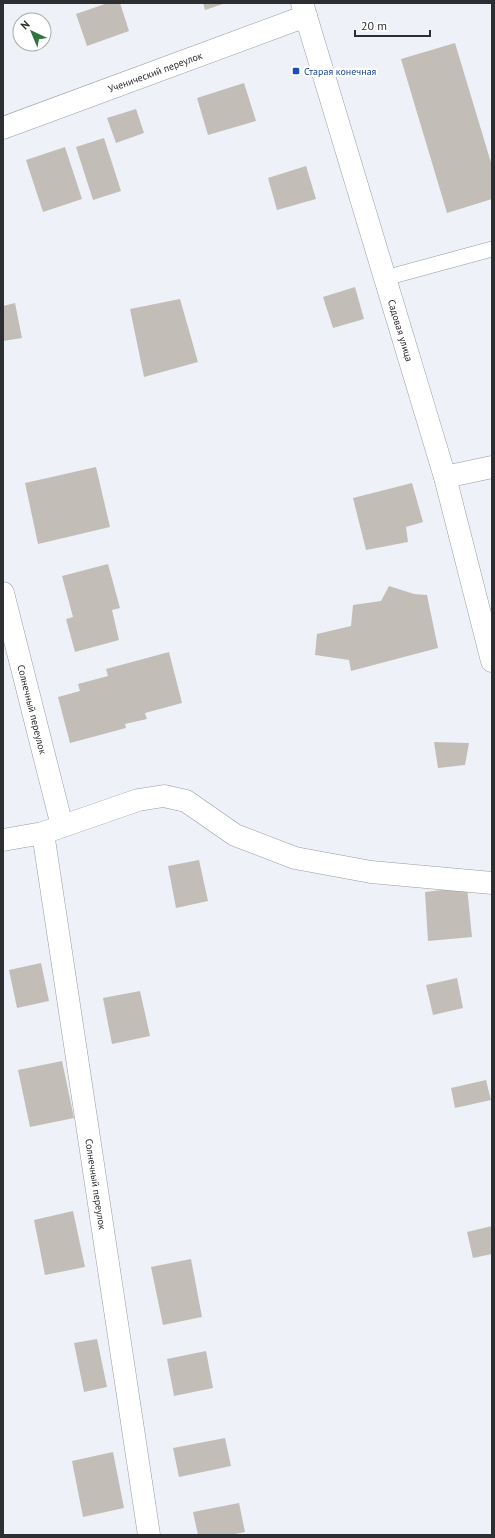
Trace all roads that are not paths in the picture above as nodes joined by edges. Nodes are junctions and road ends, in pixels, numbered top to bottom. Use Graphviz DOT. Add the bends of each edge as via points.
graph roads {
  1 [pos="304,10"];
  2 [pos="3,128"];
  3 [pos="492,249"];
  4 [pos="385,278"];
  5 [pos="492,467"];
  6 [pos="445,477"];
  7 [pos="3,592"];
  8 [pos="492,661"];
  9 [pos="53,829"];
  10 [pos="3,840"];
  11 [pos="492,882"];
  12 [pos="149,1535"];
  1 -- 2 [label="street, Ученический переулок"];
  1 -- 4 [label="street, Садовая улица"];
  3 -- 4 [label="lane"];
  4 -- 6 [label="street, Садовая улица"];
  5 -- 6 [label="street"];
  6 -- 8 [label="street, Садовая улица"];
  7 -- 9 [label="street, Солнечный переулок"];
  9 -- 10 [label="street"];
  9 -- 11 [label="street" via="138,800 164,796 186,801 235,835 295,858 371,872"];
  9 -- 12 [label="street, Солнечный переулок"];
}
